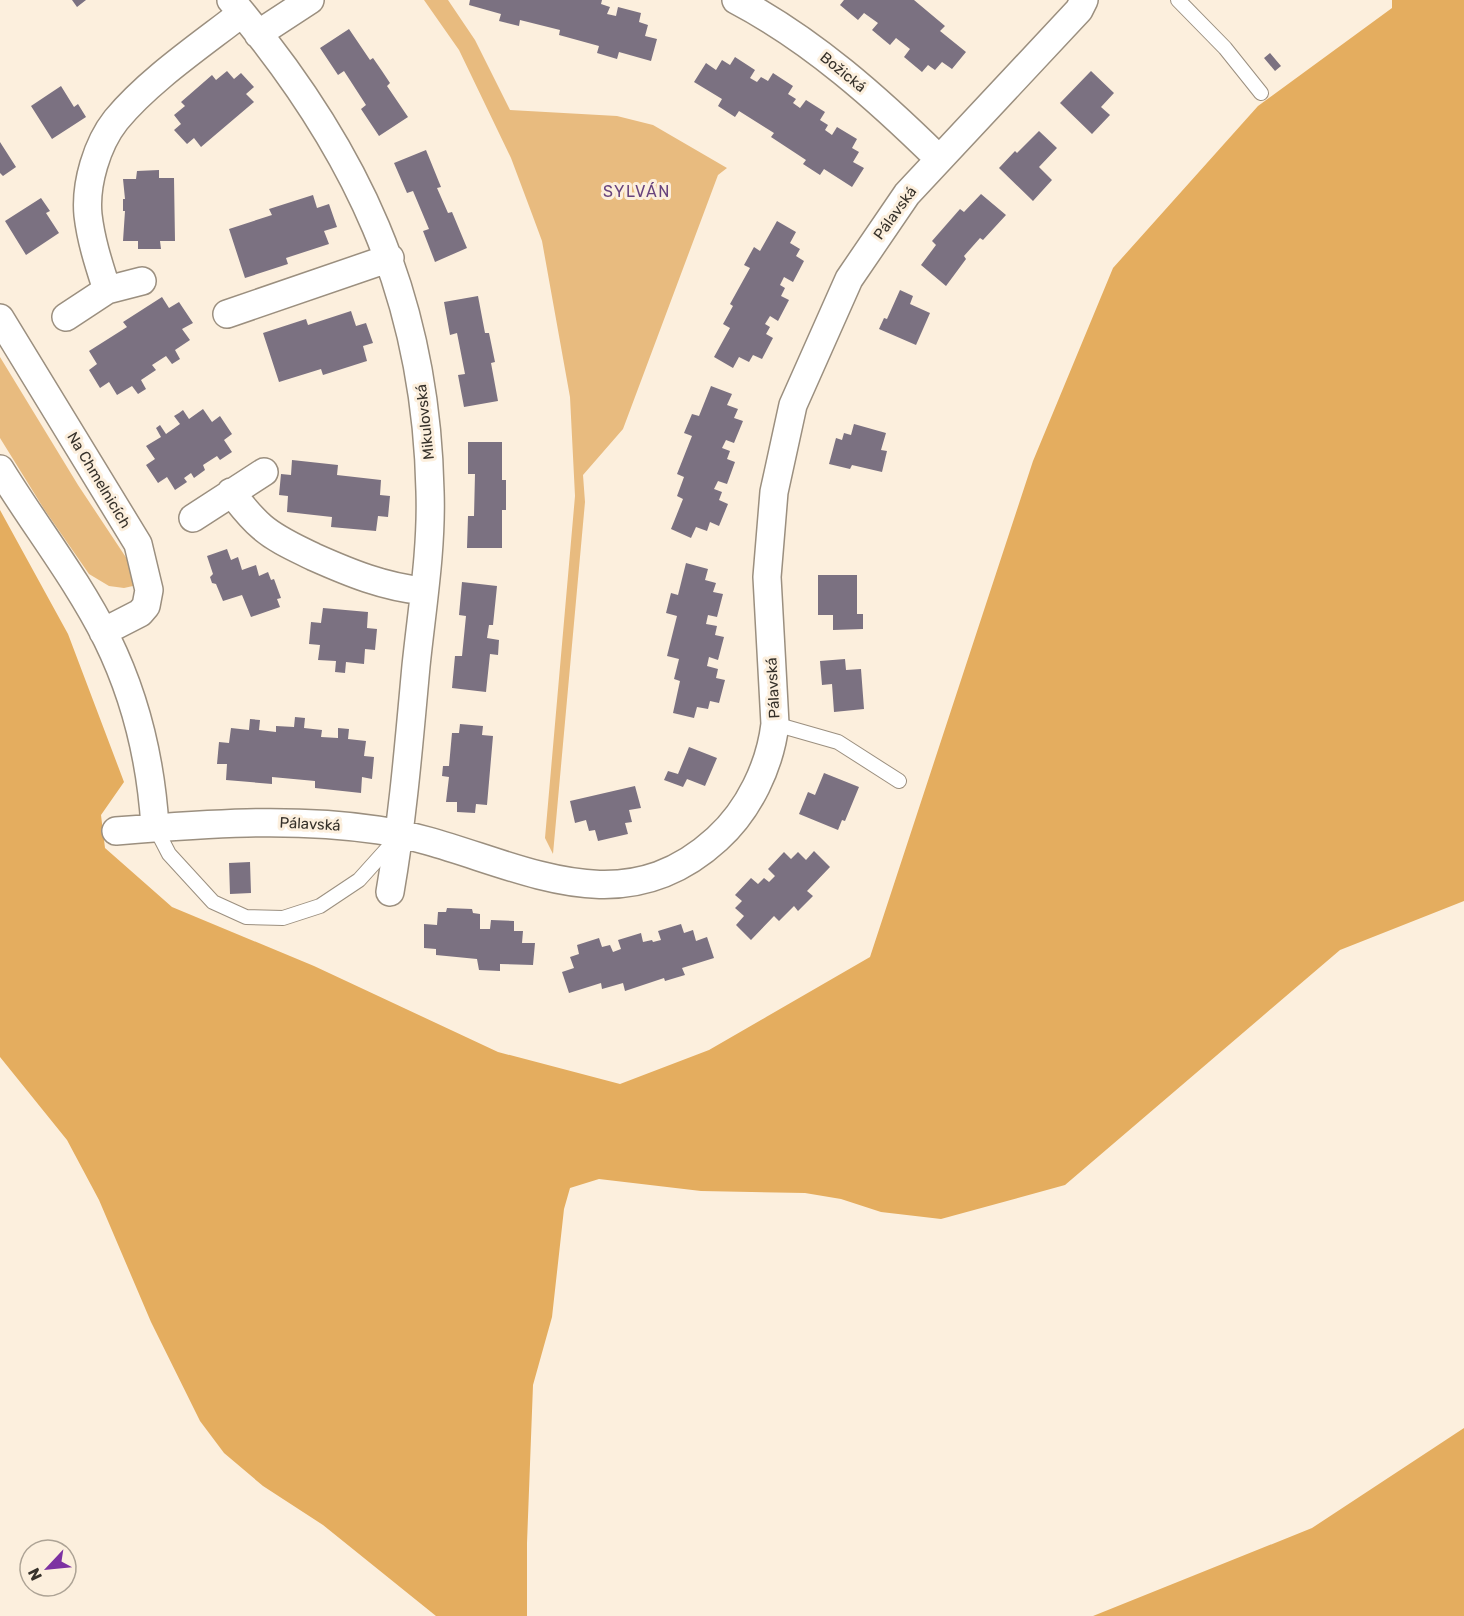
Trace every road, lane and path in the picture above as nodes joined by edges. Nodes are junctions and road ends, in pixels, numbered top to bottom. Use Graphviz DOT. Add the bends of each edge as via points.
graph roads {
  1 [pos="310,0"];
  2 [pos="736,0"];
  3 [pos="1084,0"];
  4 [pos="1178,0"];
  5 [pos="244,16"];
  6 [pos="1261,93"];
  7 [pos="939,159"];
  8 [pos="390,258"];
  9 [pos="142,281"];
  10 [pos="107,290"];
  11 [pos="227,314"];
  12 [pos="66,316"];
  13 [pos="0,318"];
  14 [pos="0,469"];
  15 [pos="264,472"];
  16 [pos="231,492"];
  17 [pos="193,518"];
  18 [pos="424,591"];
  19 [pos="103,632"];
  20 [pos="775,724"];
  21 [pos="899,781"];
  22 [pos="155,827"];
  23 [pos="116,831"];
  24 [pos="400,834"];
  25 [pos="390,892"];
  1 -- 5 [label="street"];
  2 -- 7 [label="street, Božická" via="817,51"];
  3 -- 7 [label="street, Pálavská" via="1079,10"];
  4 -- 6 [label="lane" via="1225,48"];
  5 -- 8 [label="street, Mikulovská" via="330,135 357,183"];
  5 -- 10 [label="street" via="140,94 115,122 97,154 87,212"];
  7 -- 20 [label="street, Pálavská" via="907,194 849,279 793,405 774,492 767,577"];
  8 -- 11 [label="street"];
  8 -- 18 [label="street, Mikulovská" via="411,331 427,426 430,492"];
  9 -- 10 [label="street"];
  10 -- 12 [label="street"];
  13 -- 19 [label="street, Na Chmelnicích" via="138,544 149,590 146,606"];
  14 -- 19 [label="street"];
  15 -- 16 [label="street"];
  16 -- 17 [label="street"];
  16 -- 18 [label="street" via="263,528 291,546 376,583"];
  18 -- 24 [label="street, Mikulovská"];
  19 -- 22 [label="street" via="134,703 150,776"];
  20 -- 21 [label="lane" via="838,742"];
  20 -- 24 [label="street, Pálavská" via="773,742 757,785 728,829 707,848 658,875 621,884 573,884"];
  22 -- 23 [label="street, Pálavská"];
  22 -- 24 [label="street, Pálavská" via="315,824"];
  22 -- 24 [label="lane" via="169,854 213,902 246,917 283,918 321,906 359,880"];
  24 -- 25 [label="street, Mikulovská"];
}
